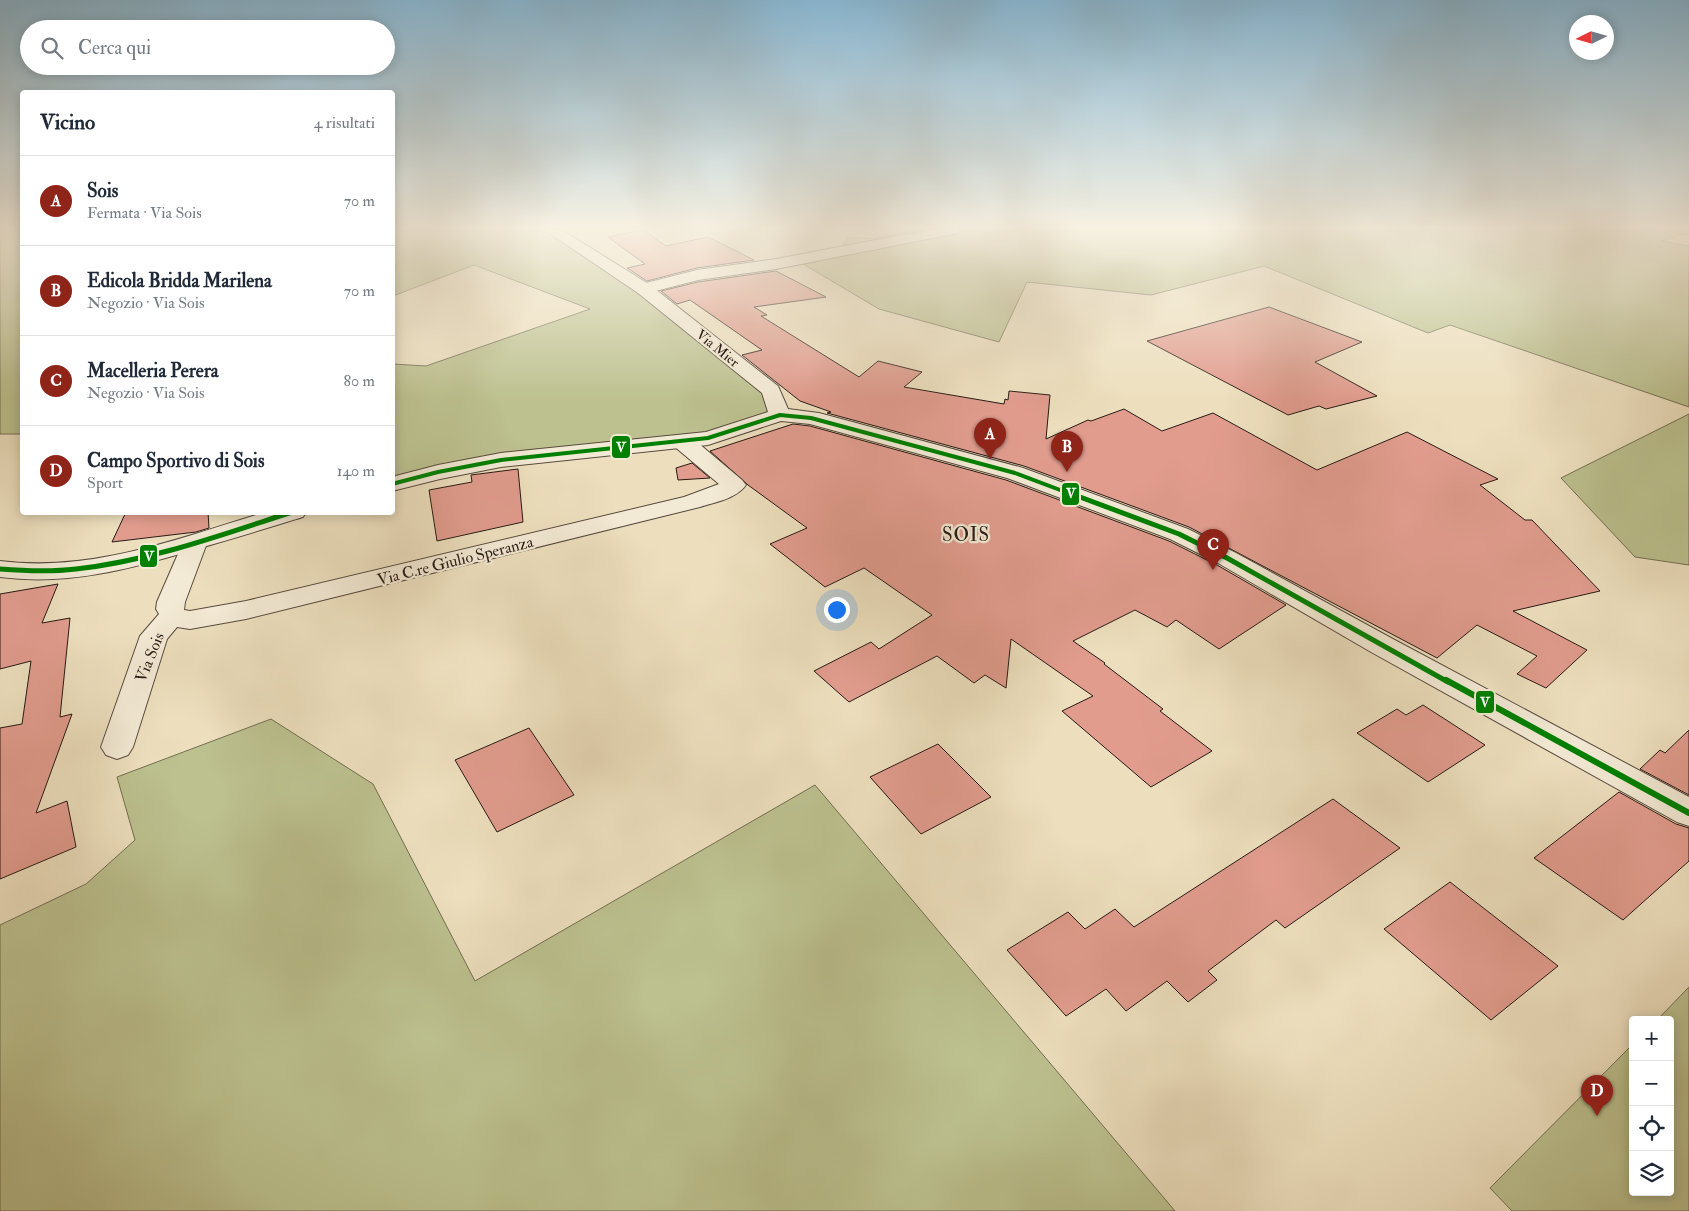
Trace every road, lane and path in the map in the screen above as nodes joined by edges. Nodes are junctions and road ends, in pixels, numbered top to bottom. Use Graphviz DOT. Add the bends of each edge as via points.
graph roads {
  1 [pos="640,287"];
  2 [pos="653,287"];
  3 [pos="644,289"];
  4 [pos="780,415"];
  5 [pos="683,442"];
  6 [pos="395,483"];
  7 [pos="284,515"];
  8 [pos="194,543"];
  9 [pos="0,569"];
  10 [pos="173,615"];
  11 [pos="117,746"];
  12 [pos="1689,813"];
  1 -- 3 [label="street, Via Mier"];
  2 -- 3 [label="street"];
  3 -- 4 [label="street, Via Mier" via="771,390"];
  4 -- 5 [label="street" via="721,435"];
  4 -- 12 [label="street" via="811,418 1015,473 1179,534"];
  5 -- 6 [label="street" via="501,460"];
  5 -- 10 [label="street, Via C.re Giulio Speranza" via="734,485 691,502 280,603 201,620 179,619"];
  7 -- 8 [label="street"];
  8 -- 9 [label="street" via="153,556 103,566 54,571"];
  8 -- 10 [label="street, Via Sois" via="171,602"];
  10 -- 11 [label="street, Via Sois" via="154,636"];
}
